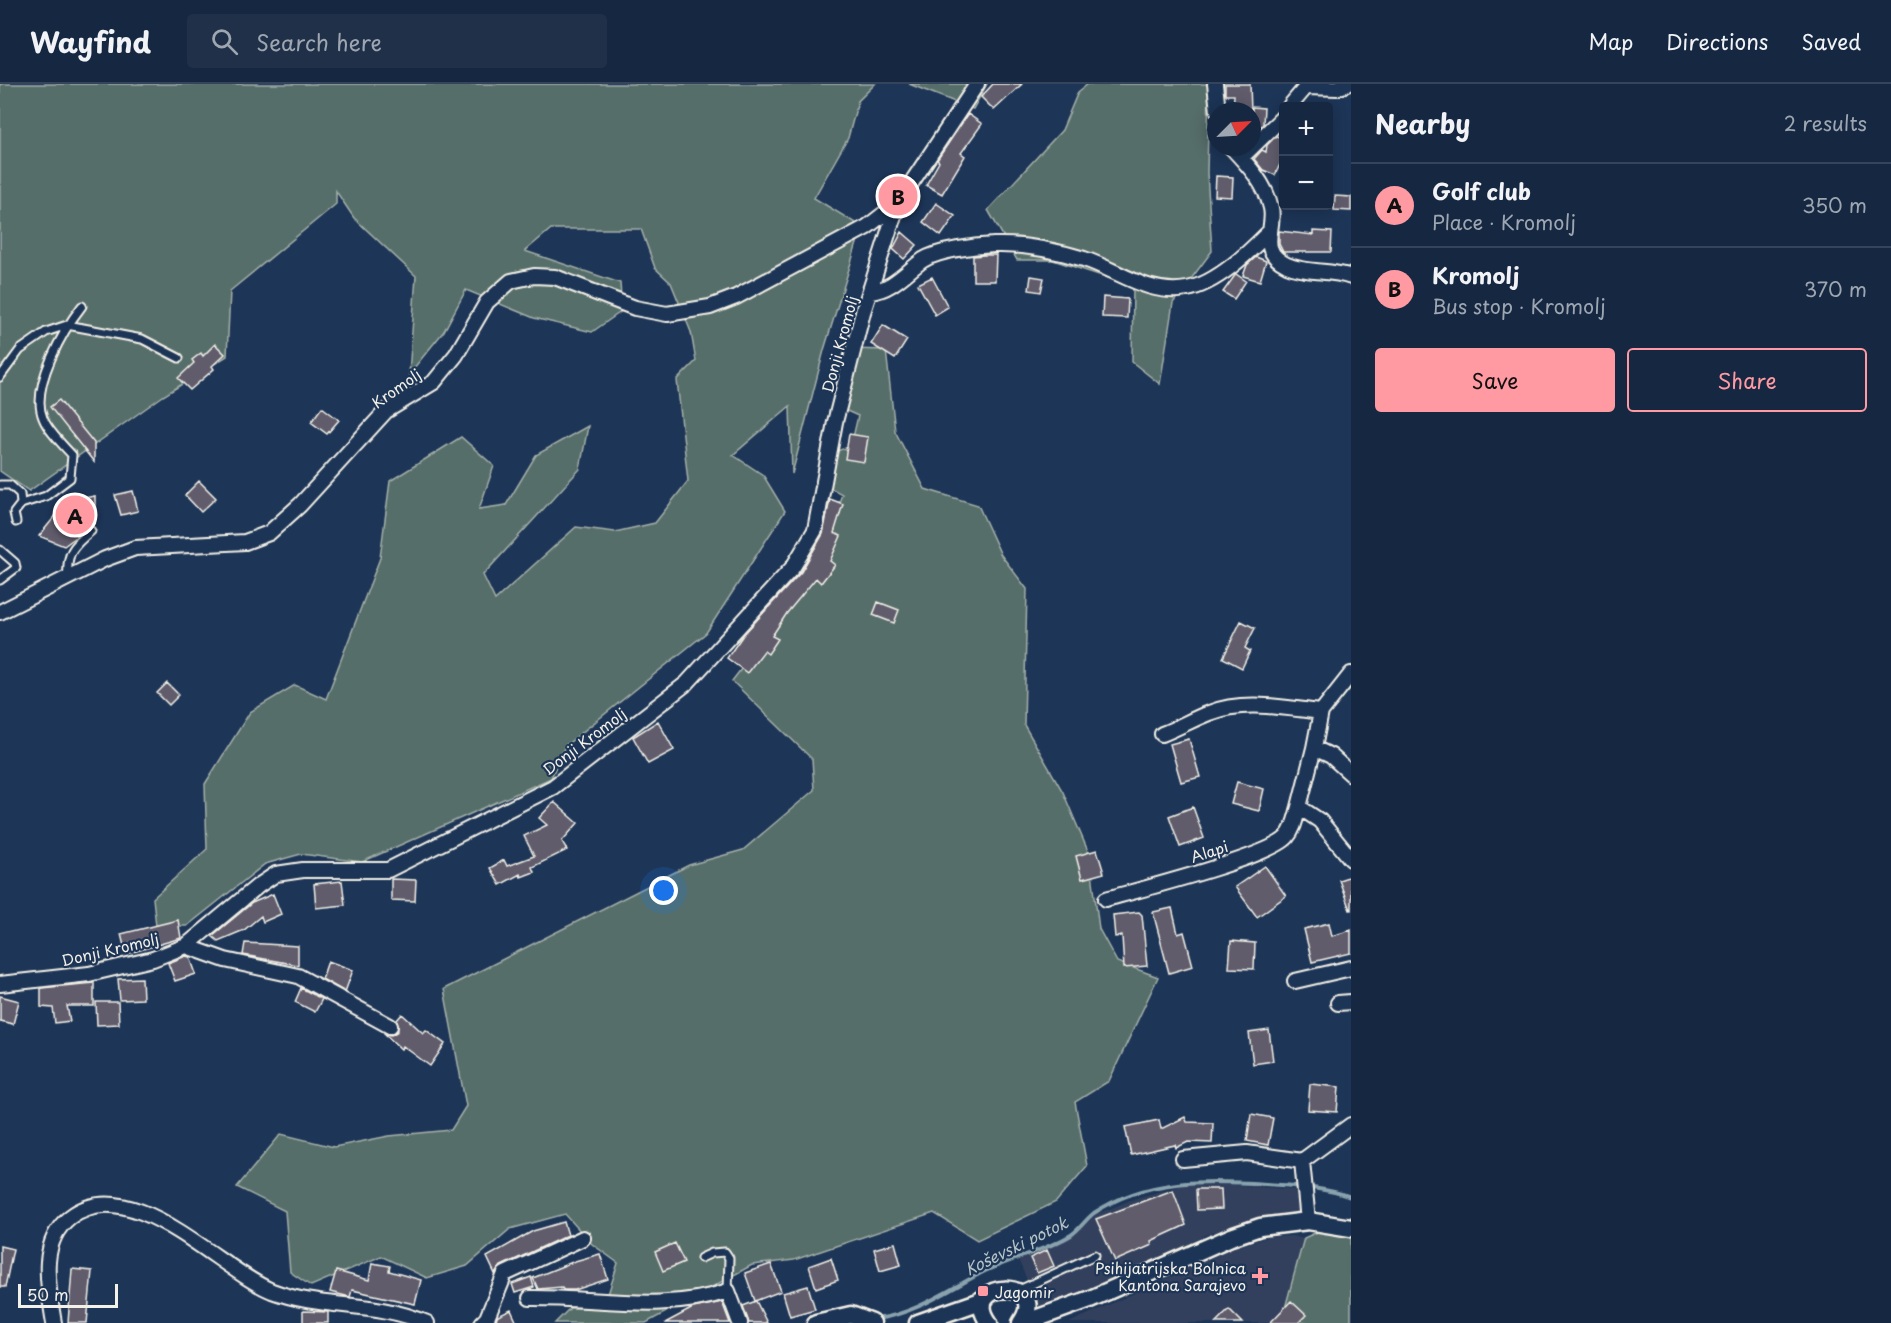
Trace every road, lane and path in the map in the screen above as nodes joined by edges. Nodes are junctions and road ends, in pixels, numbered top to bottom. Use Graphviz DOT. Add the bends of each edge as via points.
graph roads {
  1 [pos="977,84"];
  2 [pos="1215,84"];
  3 [pos="1347,84"];
  4 [pos="1217,102"];
  5 [pos="1293,102"];
  6 [pos="1279,121"];
  7 [pos="1241,158"];
  8 [pos="898,203"];
  9 [pos="1268,232"];
  10 [pos="1351,277"];
  11 [pos="870,292"];
  12 [pos="82,306"];
  13 [pos="67,325"];
  14 [pos="179,358"];
  15 [pos="0,377"];
  16 [pos="0,485"];
  17 [pos="21,504"];
  18 [pos="16,522"];
  19 [pos="91,531"];
  20 [pos="0,550"];
  21 [pos="68,577"];
  22 [pos="0,580"];
  23 [pos="0,612"];
  24 [pos="1351,674"];
  25 [pos="1321,712"];
  26 [pos="1162,735"];
  27 [pos="1314,748"];
  28 [pos="1351,774"];
  29 [pos="1299,807"];
  30 [pos="1351,860"];
  31 [pos="1106,899"];
  32 [pos="186,946"];
  33 [pos="1351,968"];
  34 [pos="1295,981"];
  35 [pos="0,984"];
  36 [pos="390,1026"];
  37 [pos="1351,1125"];
  38 [pos="1183,1159"];
  39 [pos="1302,1161"];
  40 [pos="1308,1221"];
  41 [pos="1351,1227"];
  42 [pos="583,1238"];
  43 [pos="1095,1255"];
  44 [pos="701,1258"];
  45 [pos="728,1291"];
  46 [pos="991,1293"];
  47 [pos="530,1298"];
  48 [pos="1021,1298"];
  49 [pos="968,1306"];
  50 [pos="1047,1315"];
  51 [pos="988,1321"];
  52 [pos="54,1323"];
  53 [pos="428,1323"];
  54 [pos="482,1323"];
  55 [pos="740,1323"];
  56 [pos="816,1323"];
  57 [pos="872,1323"];
  58 [pos="918,1323"];
  59 [pos="1023,1323"];
  1 -- 8 [label="street, Kromolj"];
  2 -- 4 [label="street"];
  3 -- 5 [label="street" via="1337,88 1306,87"];
  6 -- 7 [label="street"];
  7 -- 9 [label="street" via="1262,184 1272,210"];
  8 -- 11 [label="street, Donji Kromolj"];
  8 -- 21 [label="street, Kromolj" via="867,227 710,307 667,314 635,308 555,277 511,281 488,302 456,355 434,382 386,411 269,533 245,542 135,548"];
  9 -- 10 [label="street" via="1271,251 1287,265"];
  9 -- 11 [label="street" via="1234,265 1189,289 1156,289 1082,258 993,245 941,252 880,291"];
  11 -- 32 [label="street, Donji Kromolj" via="835,422 815,530 793,567 687,683 553,787 388,870 303,870 276,874"];
  12 -- 13 [label="lane"];
  13 -- 14 [label="lane" via="142,339"];
  13 -- 15 [label="lane" via="46,332 20,350"];
  13 -- 17 [label="lane" via="43,384 40,410 44,421 72,455 70,478 46,496"];
  16 -- 17 [label="lane" via="14,487"];
  17 -- 18 [label="lane" via="14,513"];
  19 -- 21 [label="lane" via="70,549"];
  20 -- 22 [label="lane" via="16,568"];
  21 -- 23 [label="street, Kromolj"];
  24 -- 25 [label="street, Alapi"];
  25 -- 26 [label="street" via="1251,706 1225,708"];
  25 -- 27 [label="street, Alapi"];
  27 -- 28 [label="street" via="1331,756"];
  27 -- 29 [label="street, Alapi"];
  29 -- 30 [label="street" via="1320,821"];
  29 -- 31 [label="street, Alapi" via="1287,837 1273,847"];
  32 -- 35 [label="street, Donji Kromolj" via="153,959 89,974"];
  32 -- 36 [label="street" via="225,960 298,976"];
  33 -- 34 [label="street"];
  37 -- 39 [label="street"];
  38 -- 39 [label="street" via="1247,1153"];
  39 -- 40 [label="street"];
  40 -- 41 [label="street"];
  40 -- 50 [label="street" via="1260,1227 1231,1237"];
  42 -- 54 [label="street" via="505,1274"];
  43 -- 48 [label="lane"];
  44 -- 45 [label="lane" via="725,1252 729,1258"];
  45 -- 47 [label="street" via="682,1301 640,1303"];
  45 -- 55 [label="street"];
  46 -- 48 [label="street" via="1000,1288"];
  46 -- 49 [label="street"];
  46 -- 51 [label="street" via="985,1303"];
  48 -- 50 [label="street" via="1035,1311"];
  48 -- 59 [label="street" via="1026,1316"];
  49 -- 51 [label="street"];
  49 -- 58 [label="street"];
  50 -- 59 [label="street"];
  52 -- 53 [label="street" via="47,1268 50,1245 61,1224 92,1206 118,1204 147,1214 269,1290 298,1299 378,1308"];
  56 -- 57 [label="street" via="842,1315"];
}
